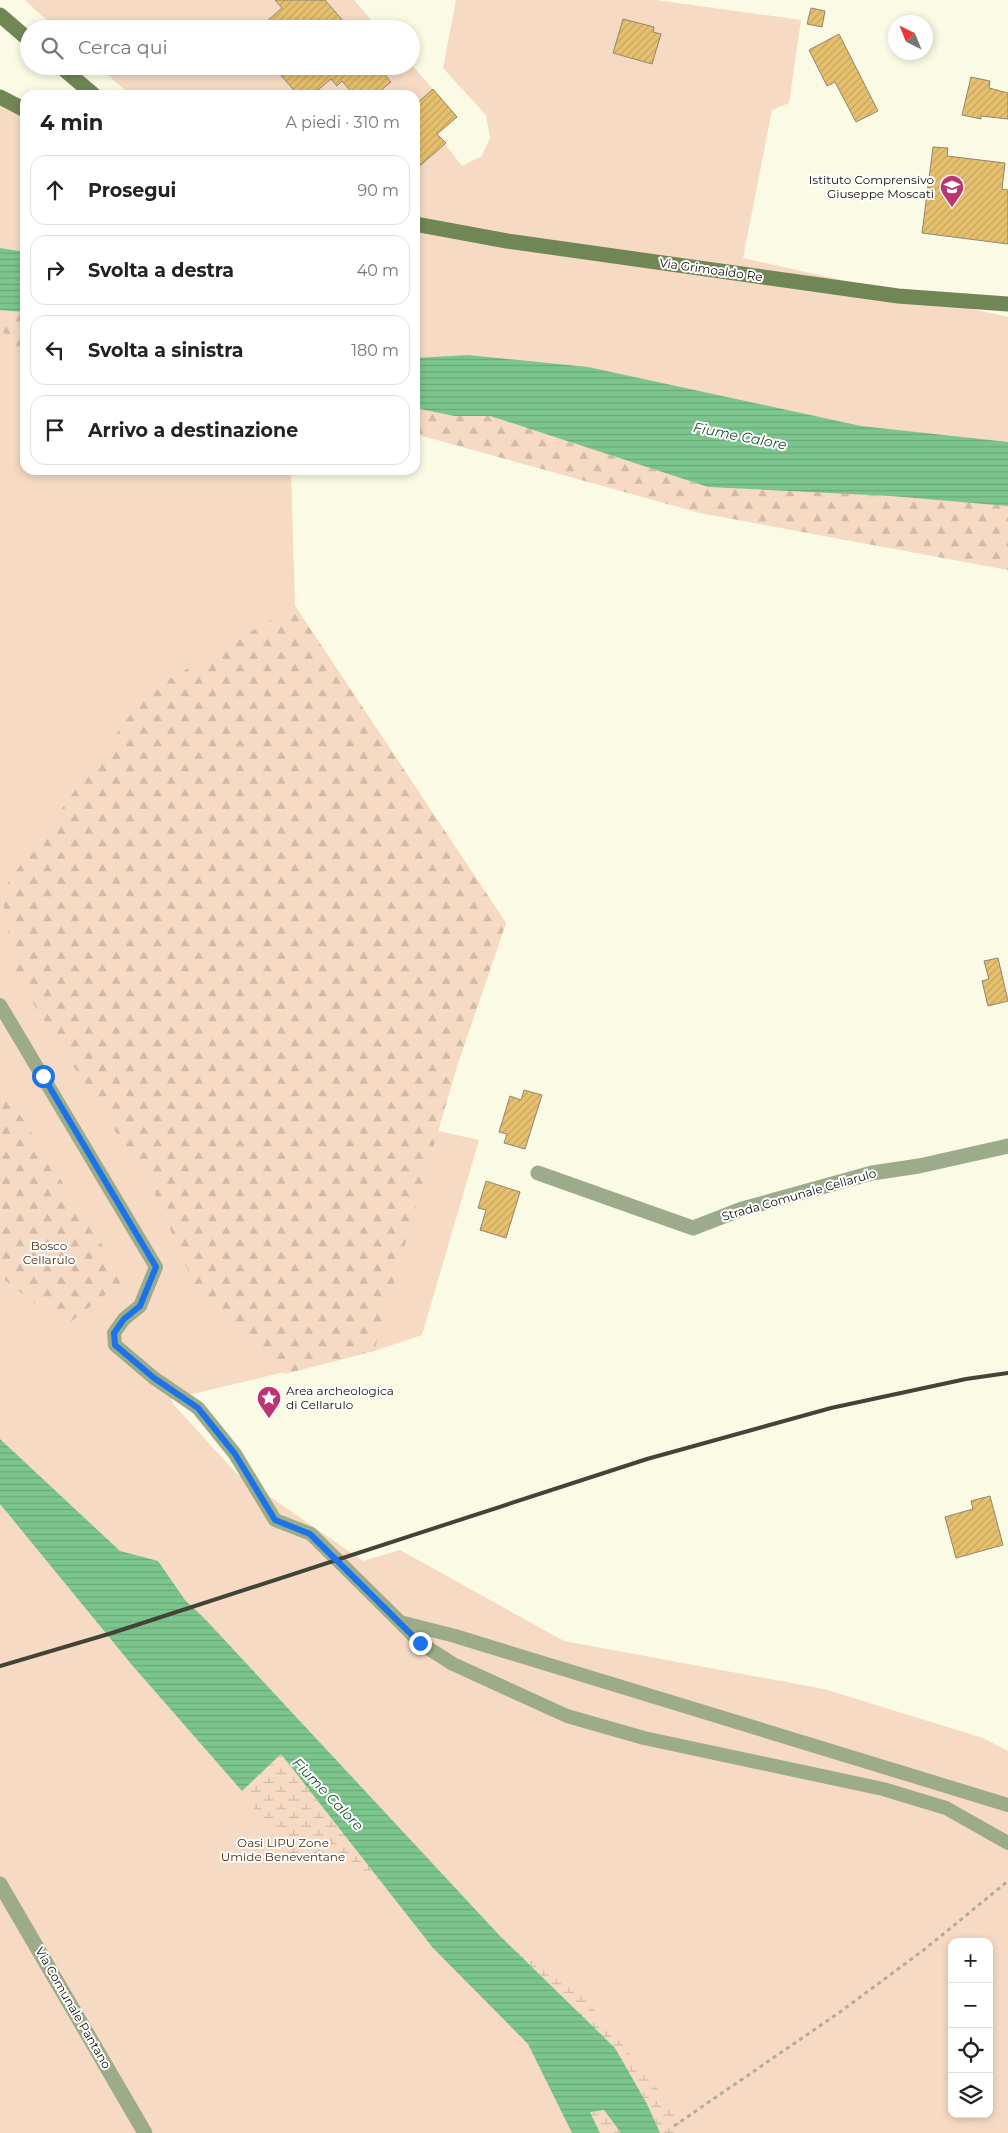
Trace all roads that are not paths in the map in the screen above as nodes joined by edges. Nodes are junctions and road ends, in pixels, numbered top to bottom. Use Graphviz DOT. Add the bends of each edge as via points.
graph roads {
  1 [pos="0,15"];
  2 [pos="20,32"];
  3 [pos="71,75"];
  4 [pos="88,90"];
  5 [pos="0,97"];
  6 [pos="20,107"];
  7 [pos="420,225"];
  8 [pos="1008,304"];
  9 [pos="0,1004"];
  10 [pos="1008,1146"];
  11 [pos="538,1173"];
  12 [pos="400,1622"];
  13 [pos="1008,1805"];
  14 [pos="1008,1843"];
  15 [pos="0,1884"];
  16 [pos="145,2133"];
  1 -- 2 [label="main road"];
  3 -- 4 [label="main road"];
  5 -- 6 [label="main road"];
  7 -- 8 [label="main road, Via Grimoaldo Re" via="507,241 898,296"];
  9 -- 12 [label="street" via="156,1267 140,1306 124,1319 114,1333 115,1345 154,1378 198,1408 235,1454 275,1520 310,1534"];
  10 -- 11 [label="street, Strada Comunale Cellarulo" via="872,1173 742,1209 693,1228"];
  12 -- 13 [label="street"];
  12 -- 14 [label="street" via="420,1643 453,1664 567,1716 644,1738 892,1792 946,1808"];
  15 -- 16 [label="street, Via Comunale Pantano"];
}
